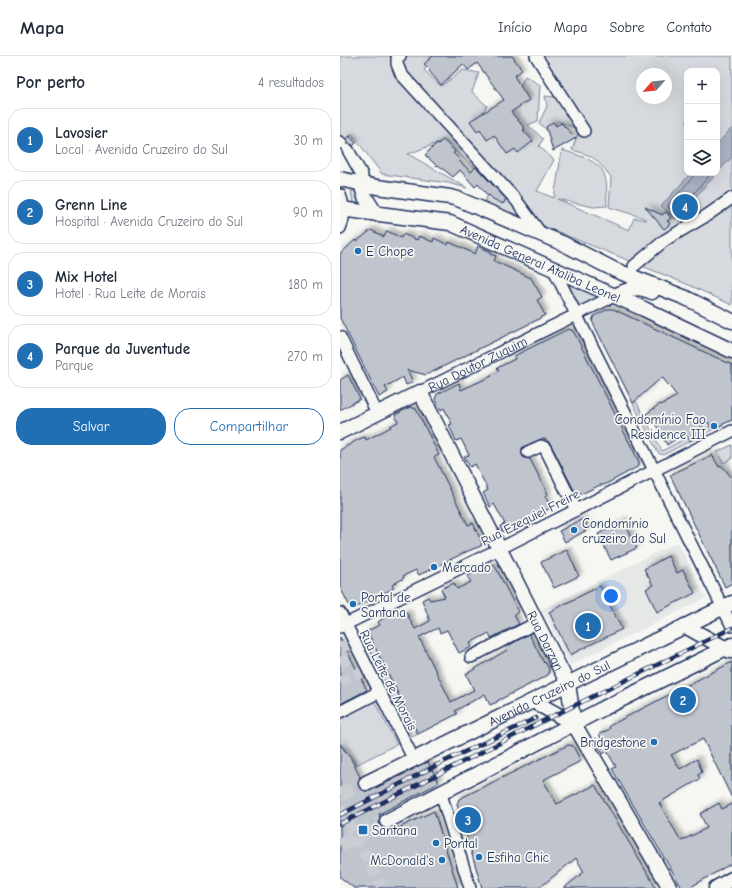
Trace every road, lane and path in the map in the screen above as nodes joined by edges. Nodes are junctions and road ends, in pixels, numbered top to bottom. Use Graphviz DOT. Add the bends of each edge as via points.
graph roads {
  1 [pos="400,56"];
  2 [pos="536,56"];
  3 [pos="584,130"];
  4 [pos="343,145"];
  5 [pos="340,180"];
  6 [pos="361,183"];
  7 [pos="340,195"];
  8 [pos="732,198"];
  9 [pos="458,199"];
  10 [pos="342,210"];
  11 [pos="485,211"];
  12 [pos="376,214"];
  13 [pos="450,223"];
  14 [pos="340,228"];
  15 [pos="477,235"];
  16 [pos="542,235"];
  17 [pos="634,266"];
  18 [pos="553,268"];
  19 [pos="614,296"];
  20 [pos="686,298"];
  21 [pos="577,314"];
  22 [pos="732,321"];
  23 [pos="340,337"];
  24 [pos="732,351"];
  25 [pos="420,392"];
  26 [pos="377,414"];
  27 [pos="732,431"];
  28 [pos="340,432"];
  29 [pos="528,452"];
  30 [pos="655,470"];
  31 [pos="576,510"];
  32 [pos="499,549"];
  33 [pos="728,605"];
  34 [pos="340,613"];
  35 [pos="536,623"];
  36 [pos="343,625"];
  37 [pos="685,626"];
  38 [pos="732,626"];
  39 [pos="730,648"];
  40 [pos="471,657"];
  41 [pos="568,684"];
  42 [pos="379,692"];
  43 [pos="533,702"];
  44 [pos="340,712"];
  45 [pos="574,724"];
  46 [pos="414,760"];
  47 [pos="366,783"];
  48 [pos="441,794"];
  49 [pos="387,821"];
  50 [pos="732,879"];
  51 [pos="470,888"];
  52 [pos="670,888"];
  53 [pos="716,888"];
  1 -- 16 [label="street" via="396,64 401,74 516,200"];
  2 -- 3 [label="street"];
  4 -- 6 [label="street" via="362,175"];
  5 -- 6 [label="main road, Avenida General Ataliba Leonel"];
  6 -- 9 [label="main road, Avenida General Ataliba Leonel"];
  6 -- 12 [label="main road" via="365,197"];
  7 -- 10 [label="street"];
  8 -- 17 [label="street" via="665,240"];
  9 -- 11 [label="main road, Avenida General Ataliba Leonel"];
  9 -- 13 [label="main road" via="458,212"];
  10 -- 12 [label="main road, Avenida General Ataliba Leonel"];
  10 -- 14 [label="street" via="343,223"];
  11 -- 15 [label="main road" via="477,221"];
  11 -- 16 [label="main road, Avenida General Ataliba Leonel"];
  12 -- 13 [label="main road, Avenida General Ataliba Leonel"];
  13 -- 15 [label="main road, Avenida General Ataliba Leonel"];
  15 -- 18 [label="main road, Avenida General Ataliba Leonel"];
  16 -- 20 [label="main road, Avenida General Ataliba Leonel" via="615,270"];
  18 -- 19 [label="main road, Avenida General Ataliba Leonel"];
  18 -- 21 [label="street"];
  19 -- 20 [label="main road" via="641,288 664,297"];
  19 -- 21 [label="street, Rua Doutor Zuquim"];
  19 -- 24 [label="main road, Avenida General Ataliba Leonel"];
  20 -- 22 [label="main road, Avenida General Ataliba Leonel"];
  21 -- 25 [label="street, Rua Doutor Zuquim"];
  21 -- 30 [label="street"];
  23 -- 26 [label="street"];
  25 -- 26 [label="main road, Rua Doutor Zuquim"];
  25 -- 32 [label="main road, Rua Darzan"];
  26 -- 28 [label="main road, Rua Doutor Zuquim"];
  27 -- 30 [label="street, Rua Ezequiel Freire"];
  29 -- 31 [label="street" via="541,446 545,448"];
  30 -- 31 [label="street, Rua Ezequiel Freire"];
  30 -- 33 [label="street"];
  31 -- 32 [label="street, Rua Ezequiel Freire"];
  32 -- 35 [label="main road, Rua Darzan"];
  32 -- 36 [label="street, Rua Ezequiel Freire"];
  33 -- 37 [label="main road, Avenida Cruzeiro do Sul"];
  33 -- 38 [label="street"];
  34 -- 36 [label="street, Rua Leite de Morais"];
  35 -- 40 [label="street"];
  35 -- 41 [label="main road, Rua Darzan"];
  36 -- 42 [label="street, Rua Leite de Morais"];
  37 -- 39 [label="main road"];
  37 -- 41 [label="main road, Avenida Cruzeiro do Sul"];
  39 -- 45 [label="main road"];
  41 -- 43 [label="main road, Avenida Cruzeiro do Sul"];
  41 -- 45 [label="main road, Rua Darzan"];
  42 -- 44 [label="street"];
  42 -- 46 [label="street, Rua Leite de Morais"];
  43 -- 45 [label="main road"];
  43 -- 46 [label="main road, Avenida Cruzeiro do Sul"];
  45 -- 48 [label="main road"];
  45 -- 52 [label="main road, Rua Darzan"];
  46 -- 47 [label="main road, Avenida Cruzeiro do Sul"];
  48 -- 49 [label="main road"];
  48 -- 51 [label="street"];
  50 -- 53 [label="main road"];
}
